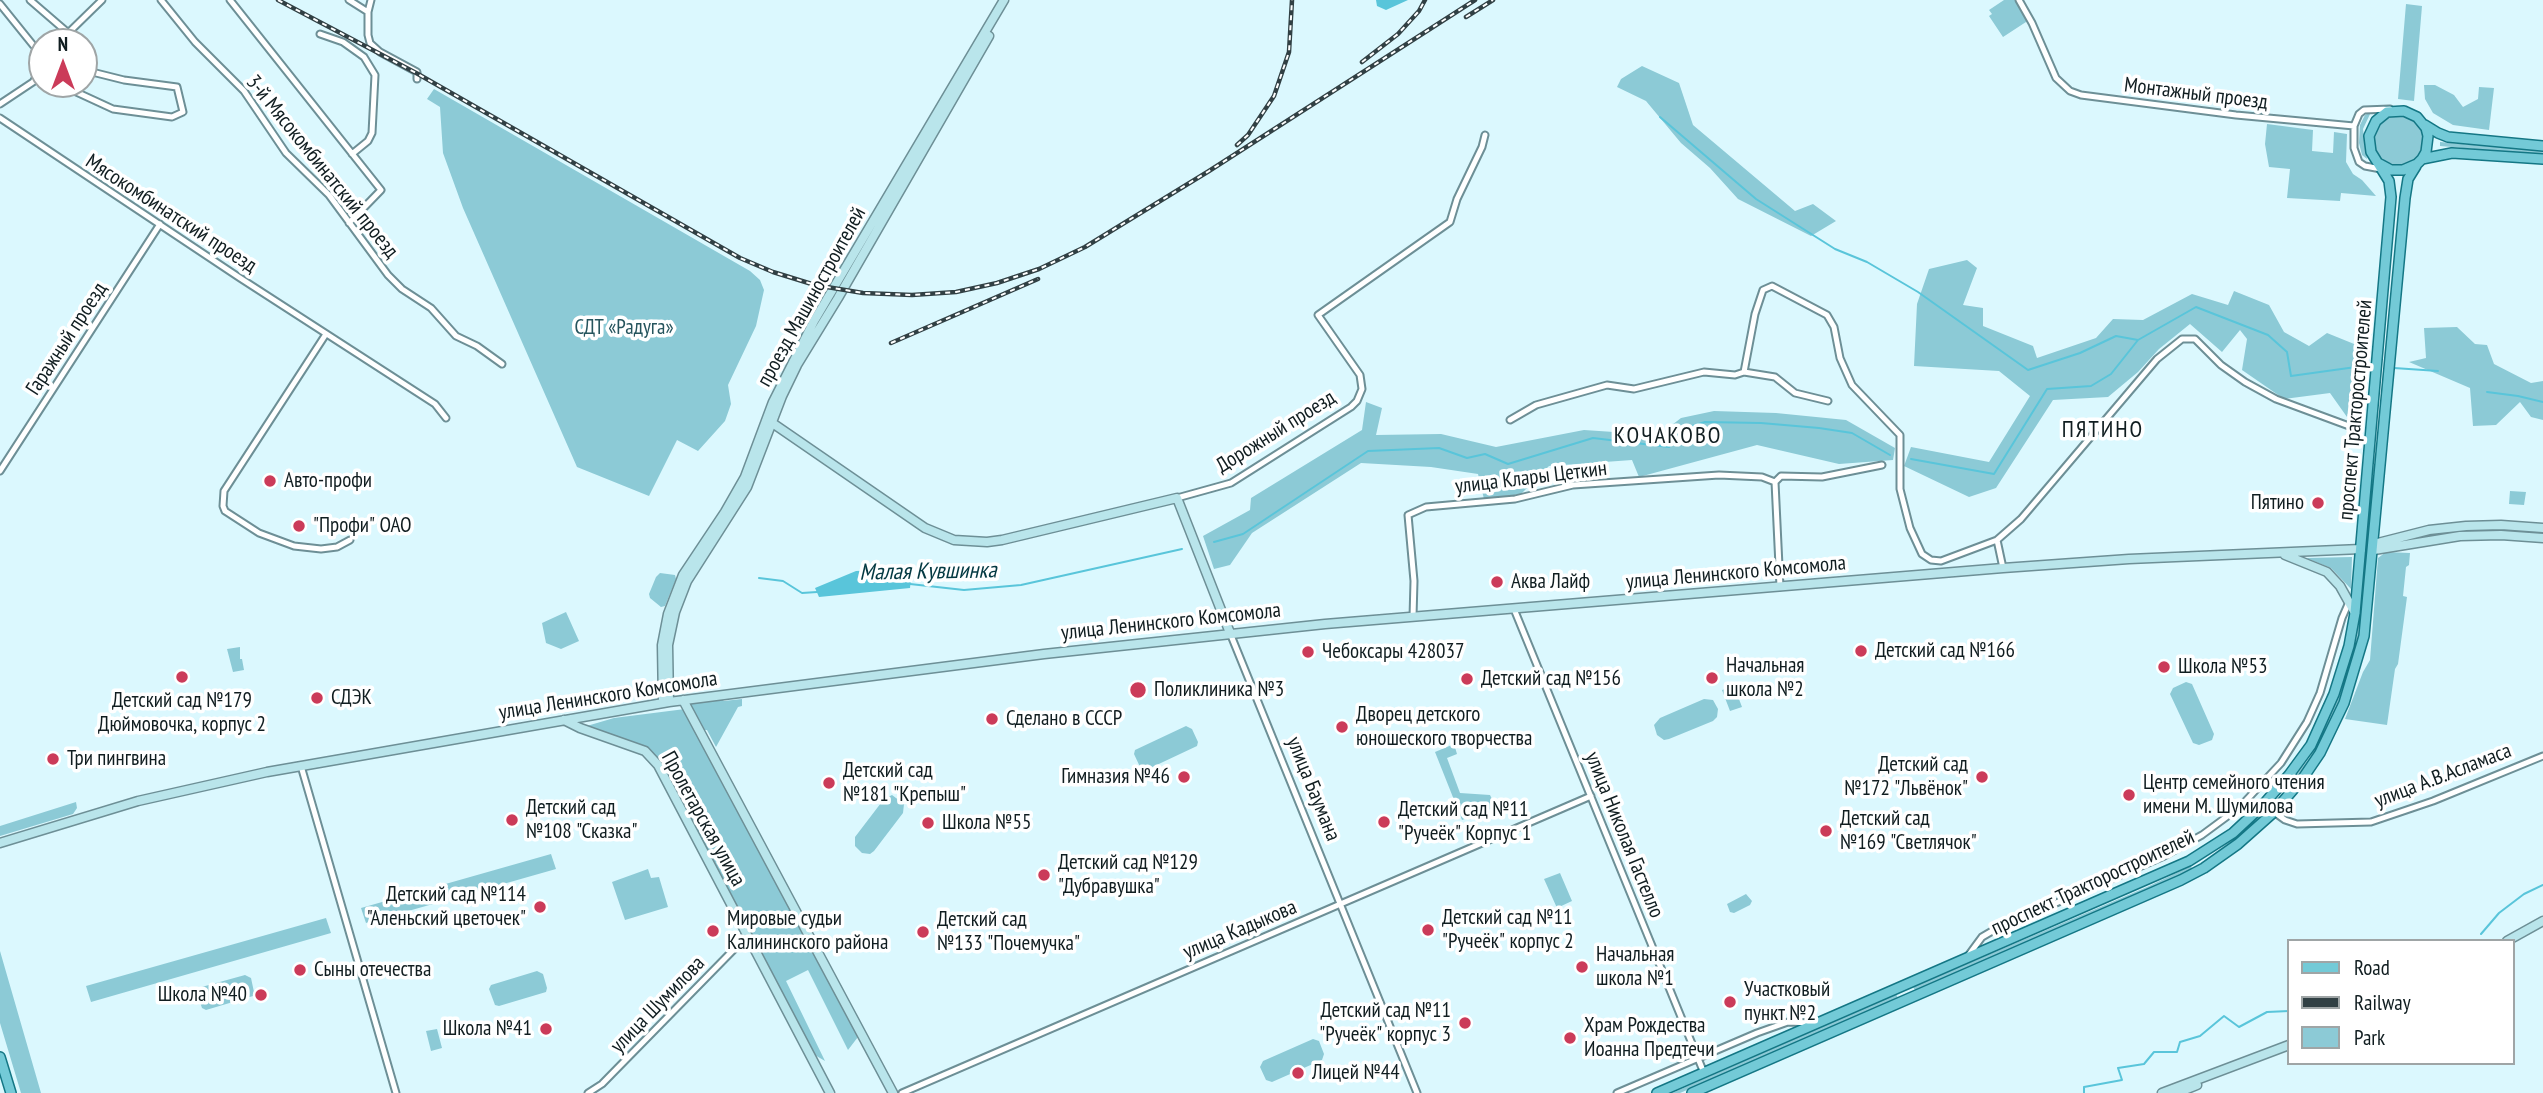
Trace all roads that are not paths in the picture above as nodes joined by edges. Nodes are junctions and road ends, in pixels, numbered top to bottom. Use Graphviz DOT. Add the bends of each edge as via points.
graph roads {
  1 [pos="30,0"];
  2 [pos="102,0"];
  3 [pos="161,0"];
  4 [pos="230,0"];
  5 [pos="349,0"];
  6 [pos="371,0"];
  7 [pos="1004,0"];
  8 [pos="1010,0"];
  9 [pos="2019,0"];
  10 [pos="0,4"];
  11 [pos="368,12"];
  12 [pos="62,28"];
  13 [pos="71,28"];
  14 [pos="320,34"];
  15 [pos="28,39"];
  16 [pos="98,74"];
  17 [pos="417,79"];
  18 [pos="28,85"];
  19 [pos="88,98"];
  20 [pos="0,104"];
  21 [pos="943,109"];
  22 [pos="2396,110"];
  23 [pos="0,118"];
  24 [pos="2422,121"];
  25 [pos="2354,126"];
  26 [pos="1485,135"];
  27 [pos="2543,146"];
  28 [pos="352,154"];
  29 [pos="2543,159"];
  30 [pos="2420,162"];
  31 [pos="2384,167"];
  32 [pos="349,223"];
  33 [pos="160,225"];
  34 [pos="326,334"];
  35 [pos="502,364"];
  36 [pos="1744,372"];
  37 [pos="1828,401"];
  38 [pos="446,418"];
  39 [pos="1510,420"];
  40 [pos="769,421"];
  41 [pos="2349,426"];
  42 [pos="1882,465"];
  43 [pos="0,471"];
  44 [pos="1781,476"];
  45 [pos="1762,477"];
  46 [pos="1775,482"];
  47 [pos="1177,498"];
  48 [pos="2543,528"];
  49 [pos="2501,530"];
  50 [pos="2543,538"];
  51 [pos="350,540"];
  52 [pos="1997,540"];
  53 [pos="2374,547"];
  54 [pos="2361,549"];
  55 [pos="2279,553"];
  56 [pos="2003,568"];
  57 [pos="1780,587"];
  58 [pos="2358,587"];
  59 [pos="2349,601"];
  60 [pos="1514,609"];
  61 [pos="2355,614"];
  62 [pos="1413,617"];
  63 [pos="1230,633"];
  64 [pos="683,700"];
  65 [pos="666,702"];
  66 [pos="564,720"];
  67 [pos="2543,756"];
  68 [pos="301,766"];
  69 [pos="1591,796"];
  70 [pos="2274,812"];
  71 [pos="0,843"];
  72 [pos="1340,904"];
  73 [pos="2541,925"];
  74 [pos="747,936"];
  75 [pos="2511,939"];
  76 [pos="2515,943"];
  77 [pos="1966,960"];
  78 [pos="1898,989"];
  79 [pos="1903,1002"];
  80 [pos="1819,1023"];
  81 [pos="2288,1045"];
  82 [pos="2288,1050"];
  83 [pos="0,1057"];
  84 [pos="1699,1059"];
  85 [pos="1704,1073"];
  86 [pos="2217,1075"];
  87 [pos="0,1076"];
  88 [pos="5,1093"];
  89 [pos="10,1093"];
  90 [pos="396,1093"];
  91 [pos="588,1093"];
  92 [pos="830,1093"];
  93 [pos="893,1093"];
  94 [pos="902,1093"];
  95 [pos="1417,1093"];
  96 [pos="1617,1093"];
  97 [pos="1657,1093"];
  98 [pos="1692,1093"];
  99 [pos="2162,1093"];
  100 [pos="2178,1093"];
  1 -- 12 [label="street"];
  2 -- 13 [label="street"];
  3 -- 32 [label="street, 3-й Мясокомбинатский проезд" via="244,92 286,153 329,195"];
  4 -- 28 [label="street"];
  5 -- 11 [label="street"];
  6 -- 11 [label="street"];
  7 -- 21 [label="main road, проезд Машиностроителей"];
  8 -- 21 [label="main road, проезд Машиностроителей"];
  9 -- 25 [label="street, Монтажный проезд" via="2056,78 2070,92"];
  10 -- 15 [label="street"];
  11 -- 17 [label="street" via="370,43 417,72"];
  14 -- 28 [label="street" via="343,42 364,57 375,75 372,133"];
  16 -- 19 [label="street" via="177,87 183,112 172,117 113,109"];
  18 -- 20 [label="street"];
  21 -- 40 [label="main road, проезд Машиностроителей"];
  22 -- 24 [label="main road"];
  22 -- 25 [label="street" via="2364,110"];
  22 -- 31 [label="main road" via="2382,115 2371,128 2368,144"];
  23 -- 33 [label="street, Мясокомбинатский проезд"];
  24 -- 27 [label="main road" via="2448,137"];
  24 -- 30 [label="main road" via="2428,144"];
  25 -- 31 [label="street" via="2359,162"];
  26 -- 47 [label="street, Дорожный проезд" via="1450,222 1318,315 1360,375 1357,401 1231,484"];
  28 -- 32 [label="street" via="381,190"];
  29 -- 30 [label="main road" via="2452,152"];
  30 -- 31 [label="main road" via="2403,170"];
  30 -- 53 [label="main road, проспект Тракторостроителей" via="2406,188"];
  31 -- 54 [label="main road, проспект Тракторостроителей" via="2391,197"];
  32 -- 35 [label="street, 3-й Мясокомбинатский проезд" via="402,289 431,308 456,336"];
  33 -- 34 [label="street, Мясокомбинатский проезд"];
  33 -- 43 [label="street, Гаражный проезд"];
  34 -- 38 [label="street, Мясокомбинатский проезд" via="435,404"];
  34 -- 51 [label="street" via="222,498 225,511 280,542 321,549"];
  36 -- 37 [label="street" via="1775,377 1795,393"];
  36 -- 39 [label="street" via="1704,372 1634,389 1607,386 1536,405"];
  36 -- 52 [label="street" via="1763,290 1772,286 1827,315 1852,385 1900,435 1900,489 1922,554 1941,561"];
  40 -- 47 [label="main road, Дорожный проезд" via="925,528 954,540 1002,540"];
  40 -- 65 [label="main road, проезд Машиностроителей" via="747,487 709,541 685,585 668,631"];
  41 -- 52 [label="street" via="2276,399 2237,376 2195,339 2182,339 2157,359 2021,519"];
  42 -- 44 [label="street" via="1834,476"];
  44 -- 45 [label="street"];
  44 -- 46 [label="street"];
  45 -- 46 [label="street, улица Клары Цеткин"];
  45 -- 62 [label="street, улица Клары Цеткин" via="1719,475 1573,485 1515,499 1426,507 1408,515"];
  46 -- 57 [label="street"];
  47 -- 63 [label="main road, улица Баумана"];
  48 -- 49 [label="main road"];
  49 -- 50 [label="main road"];
  49 -- 53 [label="main road"];
  52 -- 56 [label="street"];
  53 -- 54 [label="main road"];
  53 -- 70 [label="main road, проспект Тракторостроителей" via="2364,636 2344,703 2313,765"];
  54 -- 55 [label="main road, улица Ленинского Комсомола"];
  54 -- 58 [label="main road, проспект Тракторостроителей"];
  55 -- 56 [label="main road, улица Ленинского Комсомола"];
  55 -- 59 [label="main road" via="2327,572"];
  56 -- 57 [label="main road, улица Ленинского Комсомола"];
  57 -- 60 [label="main road, улица Ленинского Комсомола"];
  58 -- 59 [label="street"];
  58 -- 61 [label="main road, проспект Тракторостроителей"];
  59 -- 61 [label="main road"];
  59 -- 77 [label="street" via="2307,722 2280,763 2240,807 2164,856 1982,937"];
  60 -- 62 [label="main road, улица Ленинского Комсомола"];
  60 -- 69 [label="street, улица Николая Гастелло"];
  61 -- 77 [label="main road, проспект Тракторостроителей" via="2340,679 2311,745 2276,791 2233,833 2165,873"];
  62 -- 63 [label="main road, улица Ленинского Комсомола"];
  63 -- 64 [label="main road, улица Ленинского Комсомола"];
  63 -- 72 [label="street, улица Баумана"];
  64 -- 65 [label="main road, улица Ленинского Комсомола"];
  64 -- 93 [label="main road, Пролетарская улица"];
  65 -- 66 [label="main road, улица Ленинского Комсомола"];
  66 -- 68 [label="main road, улица Ленинского Комсомола"];
  66 -- 74 [label="main road, Пролетарская улица" via="652,757"];
  67 -- 70 [label="street, улица А.В.Асламаса" via="2371,822 2297,824"];
  68 -- 71 [label="main road, улица Ленинского Комсомола" via="169,793"];
  68 -- 90 [label="street"];
  69 -- 72 [label="street, улица Кадыкова"];
  69 -- 84 [label="street, улица Николая Гастелло"];
  70 -- 79 [label="main road, проспект Тракторостроителей" via="2221,857 2181,880"];
  72 -- 94 [label="street, улица Кадыкова"];
  72 -- 95 [label="street, улица Баумана"];
  73 -- 75 [label="main road"];
  73 -- 76 [label="main road"];
  74 -- 91 [label="street, улица Шумилова"];
  74 -- 92 [label="main road, Пролетарская улица"];
  77 -- 78 [label="main road, проспект Тракторостроителей"];
  78 -- 79 [label="main road"];
  78 -- 80 [label="main road, проспект Тракторостроителей"];
  79 -- 98 [label="main road, проспект Тракторостроителей"];
  80 -- 84 [label="street" via="1788,1022"];
  80 -- 85 [label="main road, проспект Тракторостроителей"];
  81 -- 86 [label="main road"];
  82 -- 86 [label="main road"];
  83 -- 89 [label="main road"];
  84 -- 85 [label="street, улица Николая Гастелло"];
  84 -- 96 [label="street"];
  85 -- 97 [label="main road, проспект Тракторостроителей"];
  86 -- 99 [label="main road"];
  86 -- 100 [label="main road"];
  87 -- 88 [label="main road"];
}
